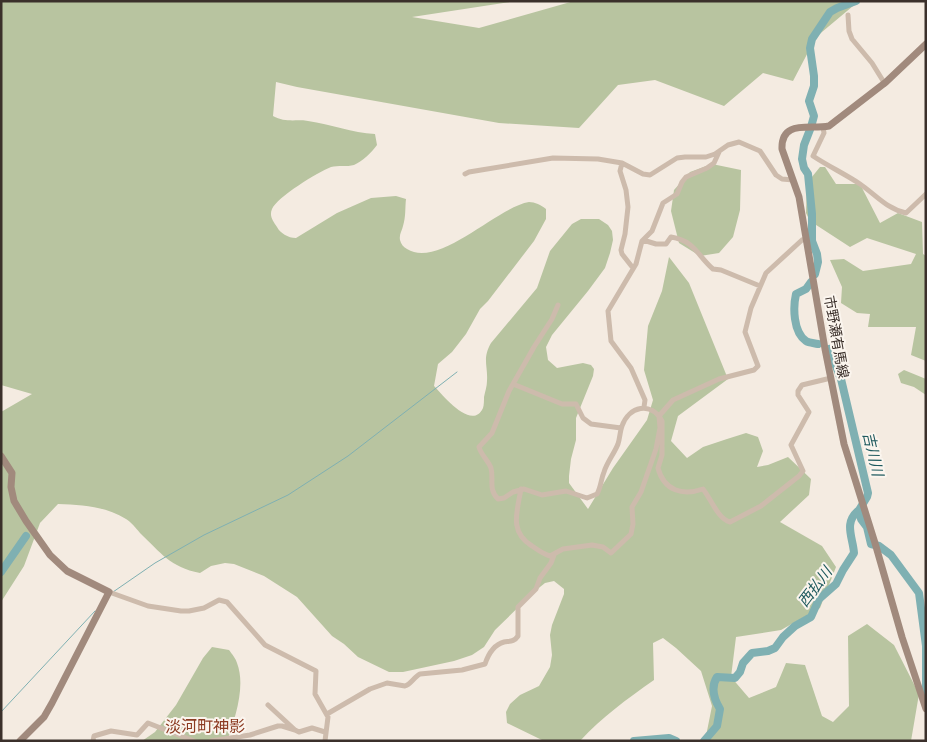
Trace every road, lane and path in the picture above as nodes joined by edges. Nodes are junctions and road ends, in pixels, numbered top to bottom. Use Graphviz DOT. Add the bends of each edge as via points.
graph roads {
  1 [pos="848,15"];
  2 [pos="926,44"];
  3 [pos="884,84"];
  4 [pos="822,128"];
  5 [pos="720,150"];
  6 [pos="622,163"];
  7 [pos="465,174"];
  8 [pos="793,180"];
  9 [pos="926,194"];
  10 [pos="806,239"];
  11 [pos="643,240"];
  12 [pos="633,268"];
  13 [pos="760,286"];
  14 [pos="558,306"];
  15 [pos="830,378"];
  16 [pos="513,384"];
  17 [pos="644,407"];
  18 [pos="660,416"];
  19 [pos="621,428"];
  20 [pos="1,456"];
  21 [pos="521,489"];
  22 [pos="554,555"];
  23 [pos="108,592"];
  24 [pos="268,705"];
  25 [pos="926,709"];
  26 [pos="327,714"];
  27 [pos="295,730"];
  28 [pos="325,732"];
  29 [pos="20,741"];
  30 [pos="93,741"];
  31 [pos="194,741"];
  32 [pos="211,741"];
  33 [pos="325,741"];
  1 -- 3 [label="street" via="852,39"];
  2 -- 3 [label="main road"];
  3 -- 4 [label="main road"];
  4 -- 8 [label="main road, 市野瀬有馬線" via="794,128 782,141"];
  4 -- 9 [label="street" via="824,133 813,156 860,184 888,207 906,213"];
  5 -- 6 [label="street" via="706,157 677,158 650,174"];
  5 -- 8 [label="street" via="739,142 760,151 776,175"];
  5 -- 11 [label="street" via="714,163 686,177 677,194 663,203 652,231"];
  6 -- 7 [label="street" via="553,158"];
  6 -- 12 [label="street" via="620,171 628,207 621,250"];
  8 -- 10 [label="main road, 市野瀬有馬線"];
  10 -- 13 [label="street" via="775,263"];
  10 -- 15 [label="main road, 市野瀬有馬線"];
  11 -- 12 [label="street"];
  11 -- 13 [label="street" via="666,244 671,237 677,238 694,247 713,269"];
  12 -- 17 [label="street" via="608,311 612,341 631,368 645,400"];
  13 -- 18 [label="street" via="745,332 758,366 684,395 667,405"];
  14 -- 16 [label="street"];
  15 -- 18 [label="street" via="802,385 798,391 809,412 791,445 803,471 761,506 730,522 721,518 703,489 692,493 676,490 659,472 663,426"];
  15 -- 25 [label="main road, 市野瀬有馬線" via="844,444"];
  16 -- 19 [label="street" via="562,404 576,404 590,424"];
  16 -- 21 [label="street" via="492,433 479,447 491,468 494,495 500,499"];
  17 -- 18 [label="street"];
  17 -- 19 [label="street" via="630,412"];
  18 -- 22 [label="street" via="656,449 641,492 632,507 631,534 611,553 592,545"];
  19 -- 21 [label="street" via="597,494 587,498 566,491 542,495"];
  20 -- 23 [label="main road" via="12,473 14,501 50,554 68,570"];
  21 -- 22 [label="street" via="516,528 521,537 542,553"];
  22 -- 26 [label="street" via="536,588 518,607 518,636 492,650 485,664 420,674 404,686 387,683"];
  23 -- 26 [label="street" via="148,606 181,611 204,608 223,600 265,646 316,671 315,694"];
  23 -- 29 [label="main road" via="44,717"];
  24 -- 27 [label="street"];
  26 -- 28 [label="street"];
  27 -- 28 [label="street" via="312,728"];
  27 -- 32 [label="street" via="278,726 250,736"];
  28 -- 33 [label="street"];
  30 -- 31 [label="street" via="94,736 111,731 137,735 148,723"];
}
